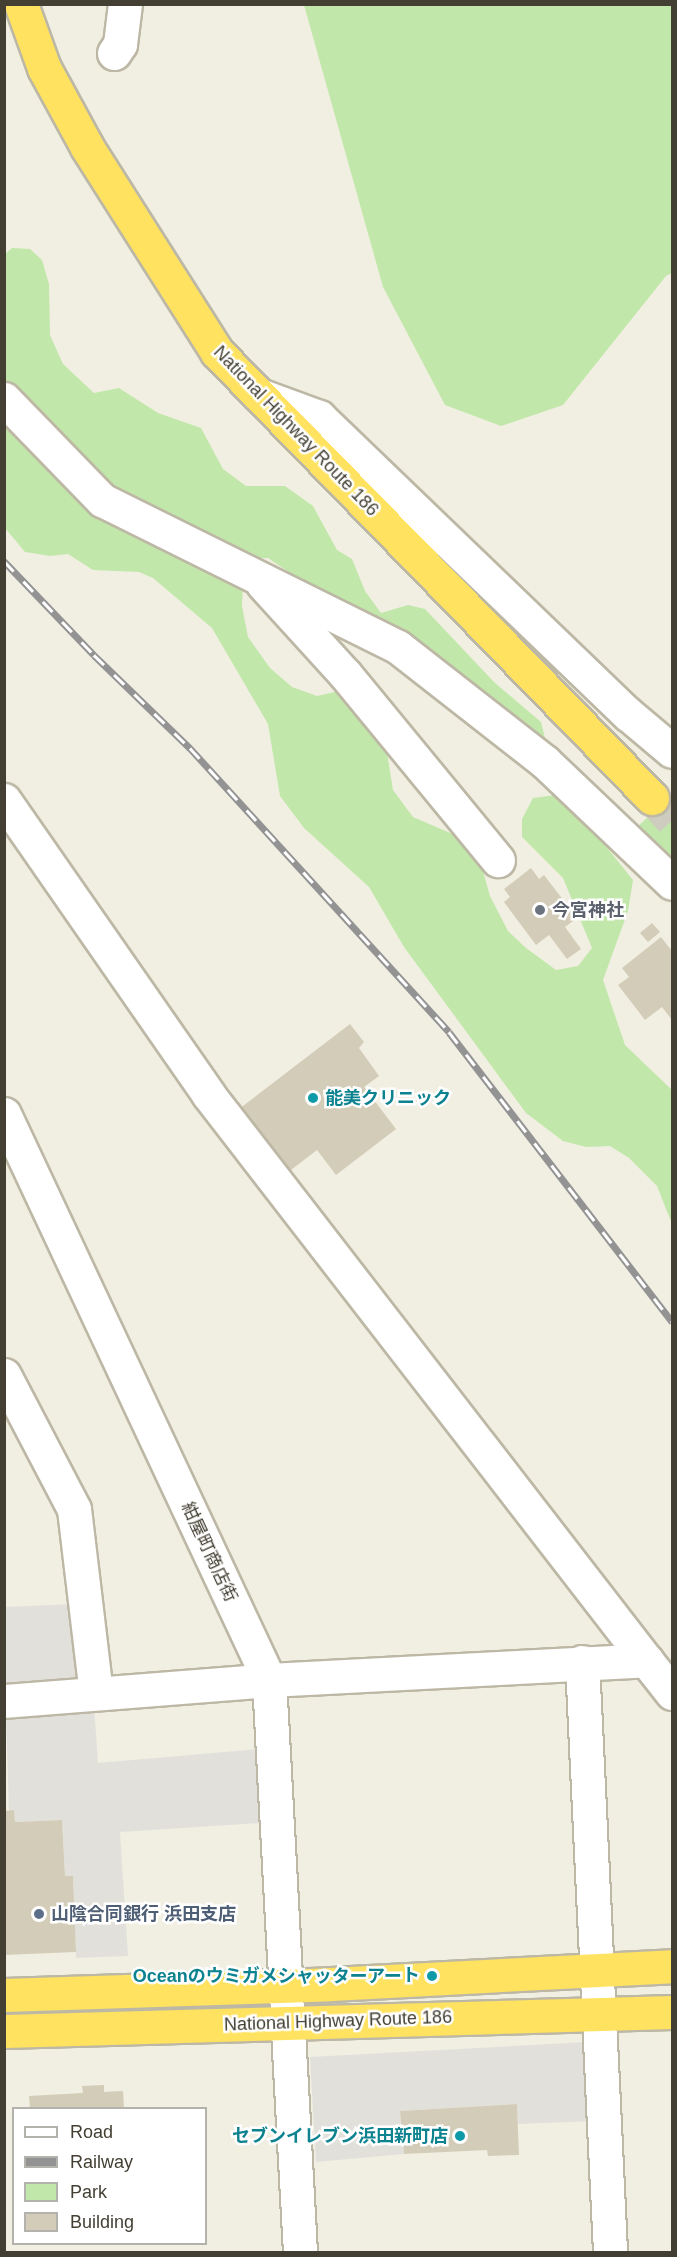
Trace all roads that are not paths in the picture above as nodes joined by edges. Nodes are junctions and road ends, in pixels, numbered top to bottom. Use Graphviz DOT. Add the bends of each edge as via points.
graph roads {
  1 [pos="21,4"];
  2 [pos="124,4"];
  3 [pos="114,53"];
  4 [pos="259,395"];
  5 [pos="4,399"];
  6 [pos="253,574"];
  7 [pos="672,751"];
  8 [pos="652,798"];
  9 [pos="4,800"];
  10 [pos="498,860"];
  11 [pos="672,883"];
  12 [pos="4,1114"];
  13 [pos="4,1375"];
  14 [pos="646,1660"];
  15 [pos="582,1662"];
  16 [pos="269,1680"];
  17 [pos="96,1693"];
  18 [pos="672,1693"];
  19 [pos="4,1701"];
  20 [pos="672,1966"];
  21 [pos="598,1968"];
  22 [pos="286,1986"];
  23 [pos="4,1995"];
  24 [pos="672,2012"];
  25 [pos="600,2013"];
  26 [pos="288,2021"];
  27 [pos="4,2031"];
  28 [pos="300,2253"];
  29 [pos="610,2253"];
  1 -- 4 [label="highway, National Highway Route 186" via="44,68 87,147 200,329"];
  2 -- 3 [label="street" via="120,44"];
  4 -- 7 [label="street" via="319,417"];
  4 -- 8 [label="highway, National Highway Route 186"];
  5 -- 6 [label="street" via="102,500"];
  6 -- 10 [label="street" via="345,674"];
  6 -- 11 [label="street" via="398,647 545,762"];
  9 -- 14 [label="street" via="208,1094"];
  12 -- 16 [label="street, 紺屋町商店街"];
  13 -- 17 [label="street" via="74,1509"];
  14 -- 15 [label="street"];
  14 -- 18 [label="street"];
  15 -- 16 [label="street"];
  15 -- 21 [label="street"];
  16 -- 17 [label="street"];
  16 -- 22 [label="street, 紺屋町商店街"];
  17 -- 19 [label="street"];
  20 -- 21 [label="highway, National Highway Route 186"];
  21 -- 22 [label="highway, National Highway Route 186"];
  21 -- 25 [label="street"];
  22 -- 23 [label="highway, National Highway Route 186"];
  22 -- 26 [label="street, 紺屋町商店街"];
  24 -- 25 [label="highway, National Highway Route 186"];
  25 -- 26 [label="highway, National Highway Route 186"];
  25 -- 29 [label="street"];
  26 -- 27 [label="highway, National Highway Route 186"];
  26 -- 28 [label="street, 紺屋町商店街"];
}
